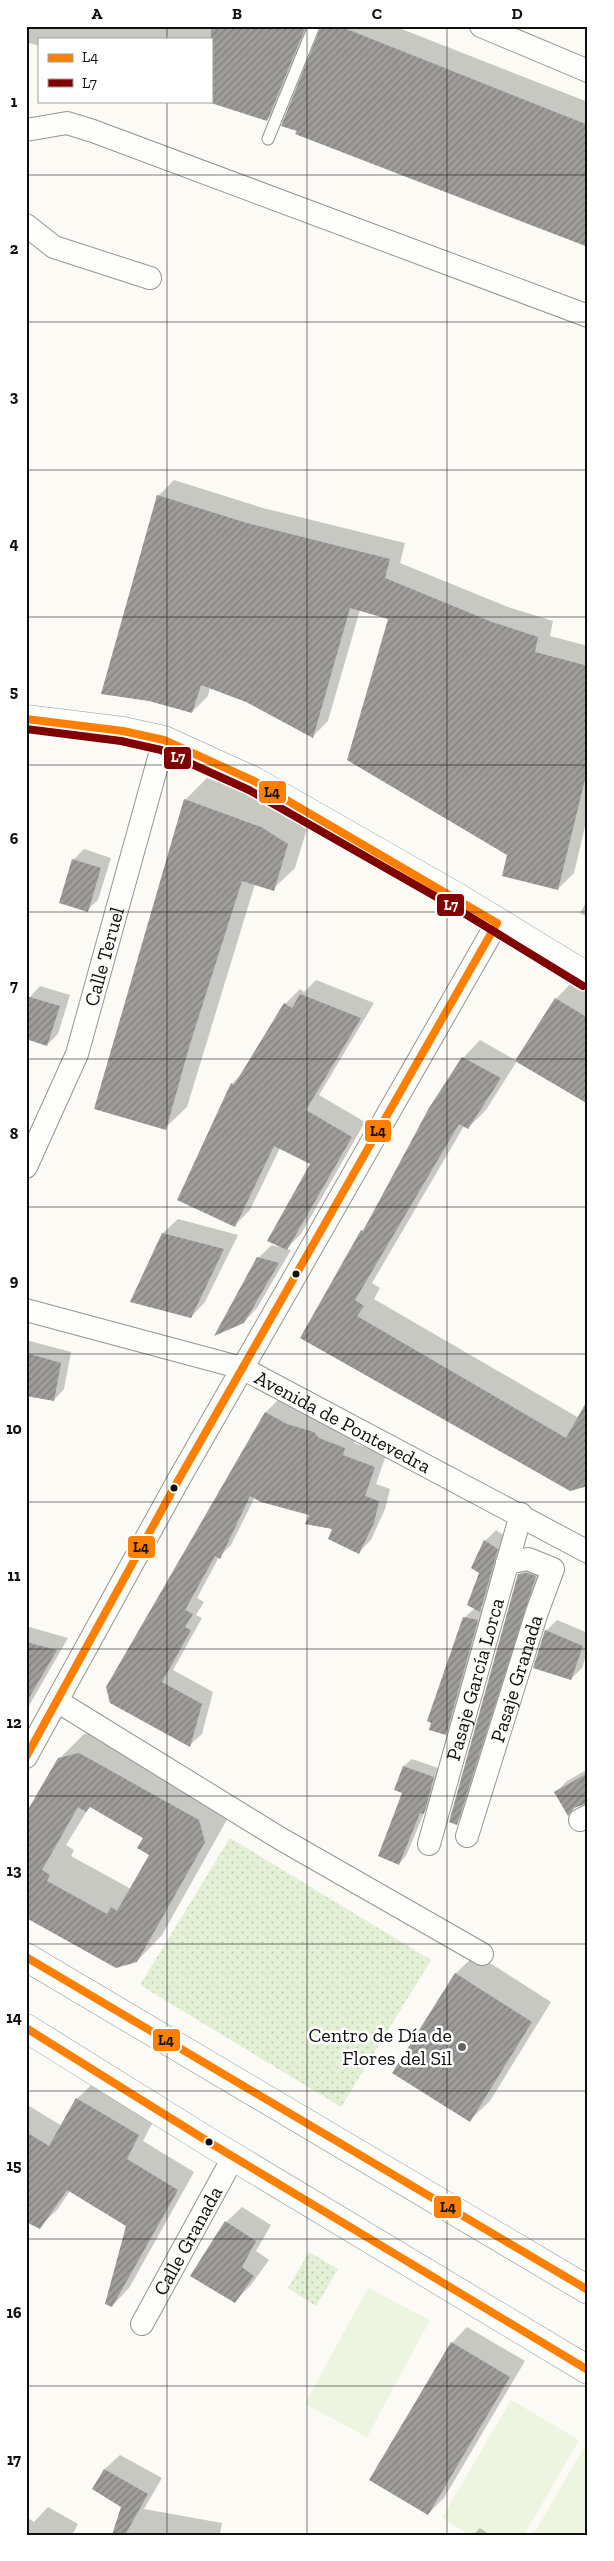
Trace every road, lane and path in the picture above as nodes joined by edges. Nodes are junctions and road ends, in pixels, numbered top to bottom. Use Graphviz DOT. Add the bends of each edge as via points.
graph roads {
  1 [pos="314,26"];
  2 [pos="493,29"];
  3 [pos="588,71"];
  4 [pos="26,130"];
  5 [pos="268,139"];
  6 [pos="26,225"];
  7 [pos="150,278"];
  8 [pos="588,316"];
  9 [pos="26,719"];
  10 [pos="164,740"];
  11 [pos="497,923"];
  12 [pos="588,977"];
  13 [pos="26,1167"];
  14 [pos="26,1310"];
  15 [pos="242,1368"];
  16 [pos="521,1514"];
  17 [pos="588,1552"];
  18 [pos="507,1563"];
  19 [pos="57,1701"];
  20 [pos="26,1757"];
  21 [pos="467,1836"];
  22 [pos="429,1844"];
  23 [pos="482,1954"];
  24 [pos="26,1957"];
  25 [pos="26,2028"];
  26 [pos="234,2156"];
  27 [pos="588,2290"];
  28 [pos="142,2324"];
  29 [pos="588,2370"];
  1 -- 5 [label="lane"];
  2 -- 3 [label="street"];
  4 -- 8 [label="street" via="66,123 93,131"];
  6 -- 7 [label="street" via="54,247"];
  9 -- 10 [label="street" via="123,731"];
  10 -- 11 [label="street" via="254,781"];
  10 -- 13 [label="street, Calle Teruel" via="77,1054"];
  11 -- 12 [label="street"];
  11 -- 15 [label="street"];
  14 -- 15 [label="street, Avenida de Pontevedra"];
  15 -- 16 [label="street, Avenida de Pontevedra"];
  15 -- 19 [label="street"];
  16 -- 17 [label="street, Avenida de Pontevedra"];
  16 -- 18 [label="street, Pasaje García Lorca"];
  18 -- 21 [label="street, Pasaje Granada" via="528,1559 553,1569"];
  18 -- 22 [label="street, Pasaje García Lorca"];
  19 -- 20 [label="street"];
  19 -- 23 [label="street" via="281,1838"];
  24 -- 27 [label="street"];
  25 -- 26 [label="street"];
  26 -- 28 [label="street, Calle Granada"];
  26 -- 29 [label="street"];
}
